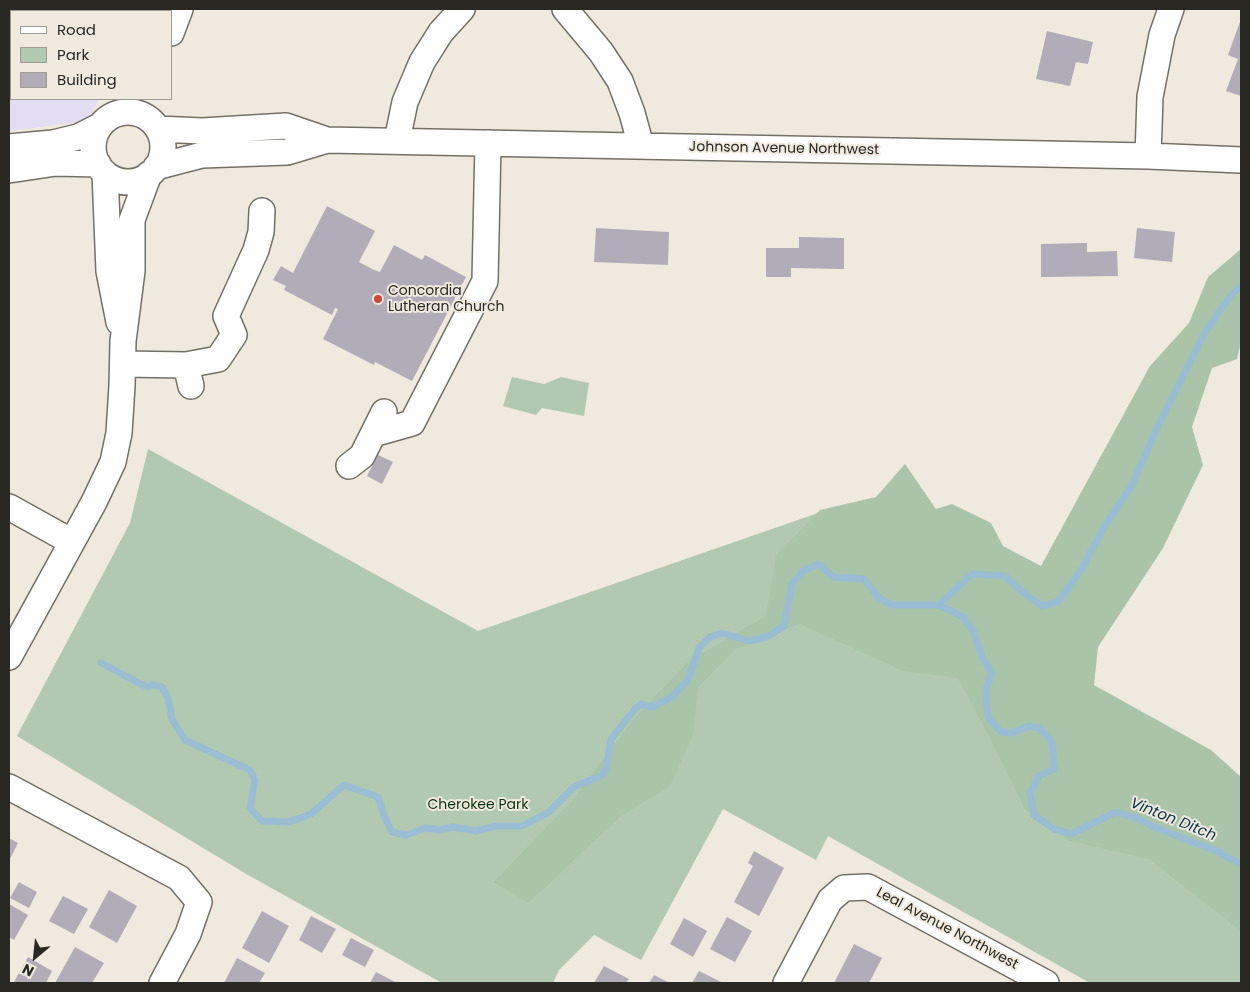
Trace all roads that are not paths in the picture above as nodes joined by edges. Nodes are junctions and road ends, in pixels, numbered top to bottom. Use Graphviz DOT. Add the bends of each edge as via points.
graph roads {
  1 [pos="180,9"];
  2 [pos="462,9"];
  3 [pos="564,9"];
  4 [pos="1171,9"];
  5 [pos="172,30"];
  6 [pos="112,113"];
  7 [pos="154,117"];
  8 [pos="327,140"];
  9 [pos="398,141"];
  10 [pos="488,143"];
  11 [pos="641,146"];
  12 [pos="9,147"];
  13 [pos="1148,156"];
  14 [pos="1241,160"];
  15 [pos="101,168"];
  16 [pos="9,170"];
  17 [pos="153,170"];
  18 [pos="262,211"];
  19 [pos="123,353"];
  20 [pos="384,412"];
  21 [pos="373,434"];
  22 [pos="349,466"];
  23 [pos="9,507"];
  24 [pos="72,542"];
  25 [pos="9,657"];
  26 [pos="9,787"];
  27 [pos="162,983"];
  28 [pos="786,983"];
  29 [pos="1046,983"];
  1 -- 5 [label="street"];
  2 -- 9 [label="street" via="441,32 422,62 405,102"];
  3 -- 11 [label="street" via="601,52 620,81"];
  4 -- 13 [label="street" via="1162,35 1150,97"];
  6 -- 7 [label="street" via="134,112"];
  6 -- 12 [label="street" via="78,137"];
  6 -- 15 [label="street" via="95,135 94,155"];
  7 -- 8 [label="street, Johnson Avenue Northwest" via="202,131 286,126"];
  7 -- 17 [label="street" via="163,148"];
  8 -- 9 [label="street, Johnson Avenue Northwest"];
  8 -- 17 [label="street, Johnson Avenue Northwest" via="287,152 202,154"];
  9 -- 10 [label="street, Johnson Avenue Northwest"];
  10 -- 11 [label="street, Johnson Avenue Northwest"];
  10 -- 21 [label="street" via="485,281 412,423"];
  11 -- 13 [label="street, Johnson Avenue Northwest"];
  13 -- 14 [label="street, Johnson Avenue Northwest"];
  15 -- 16 [label="street" via="56,164"];
  15 -- 17 [label="street" via="121,181 141,179"];
  15 -- 19 [label="street" via="109,271"];
  17 -- 19 [label="street" via="132,220 132,271"];
  18 -- 19 [label="street" via="256,250 226,316 234,335 218,360 188,376"];
  19 -- 24 [label="street" via="119,433 113,462"];
  20 -- 21 [label="street"];
  21 -- 22 [label="street" via="362,456"];
  23 -- 24 [label="street"];
  24 -- 25 [label="street"];
  26 -- 27 [label="street" via="179,878 199,902 188,934"];
  28 -- 29 [label="street, Leal Avenue Northwest" via="830,900 844,888 868,887"];
}
